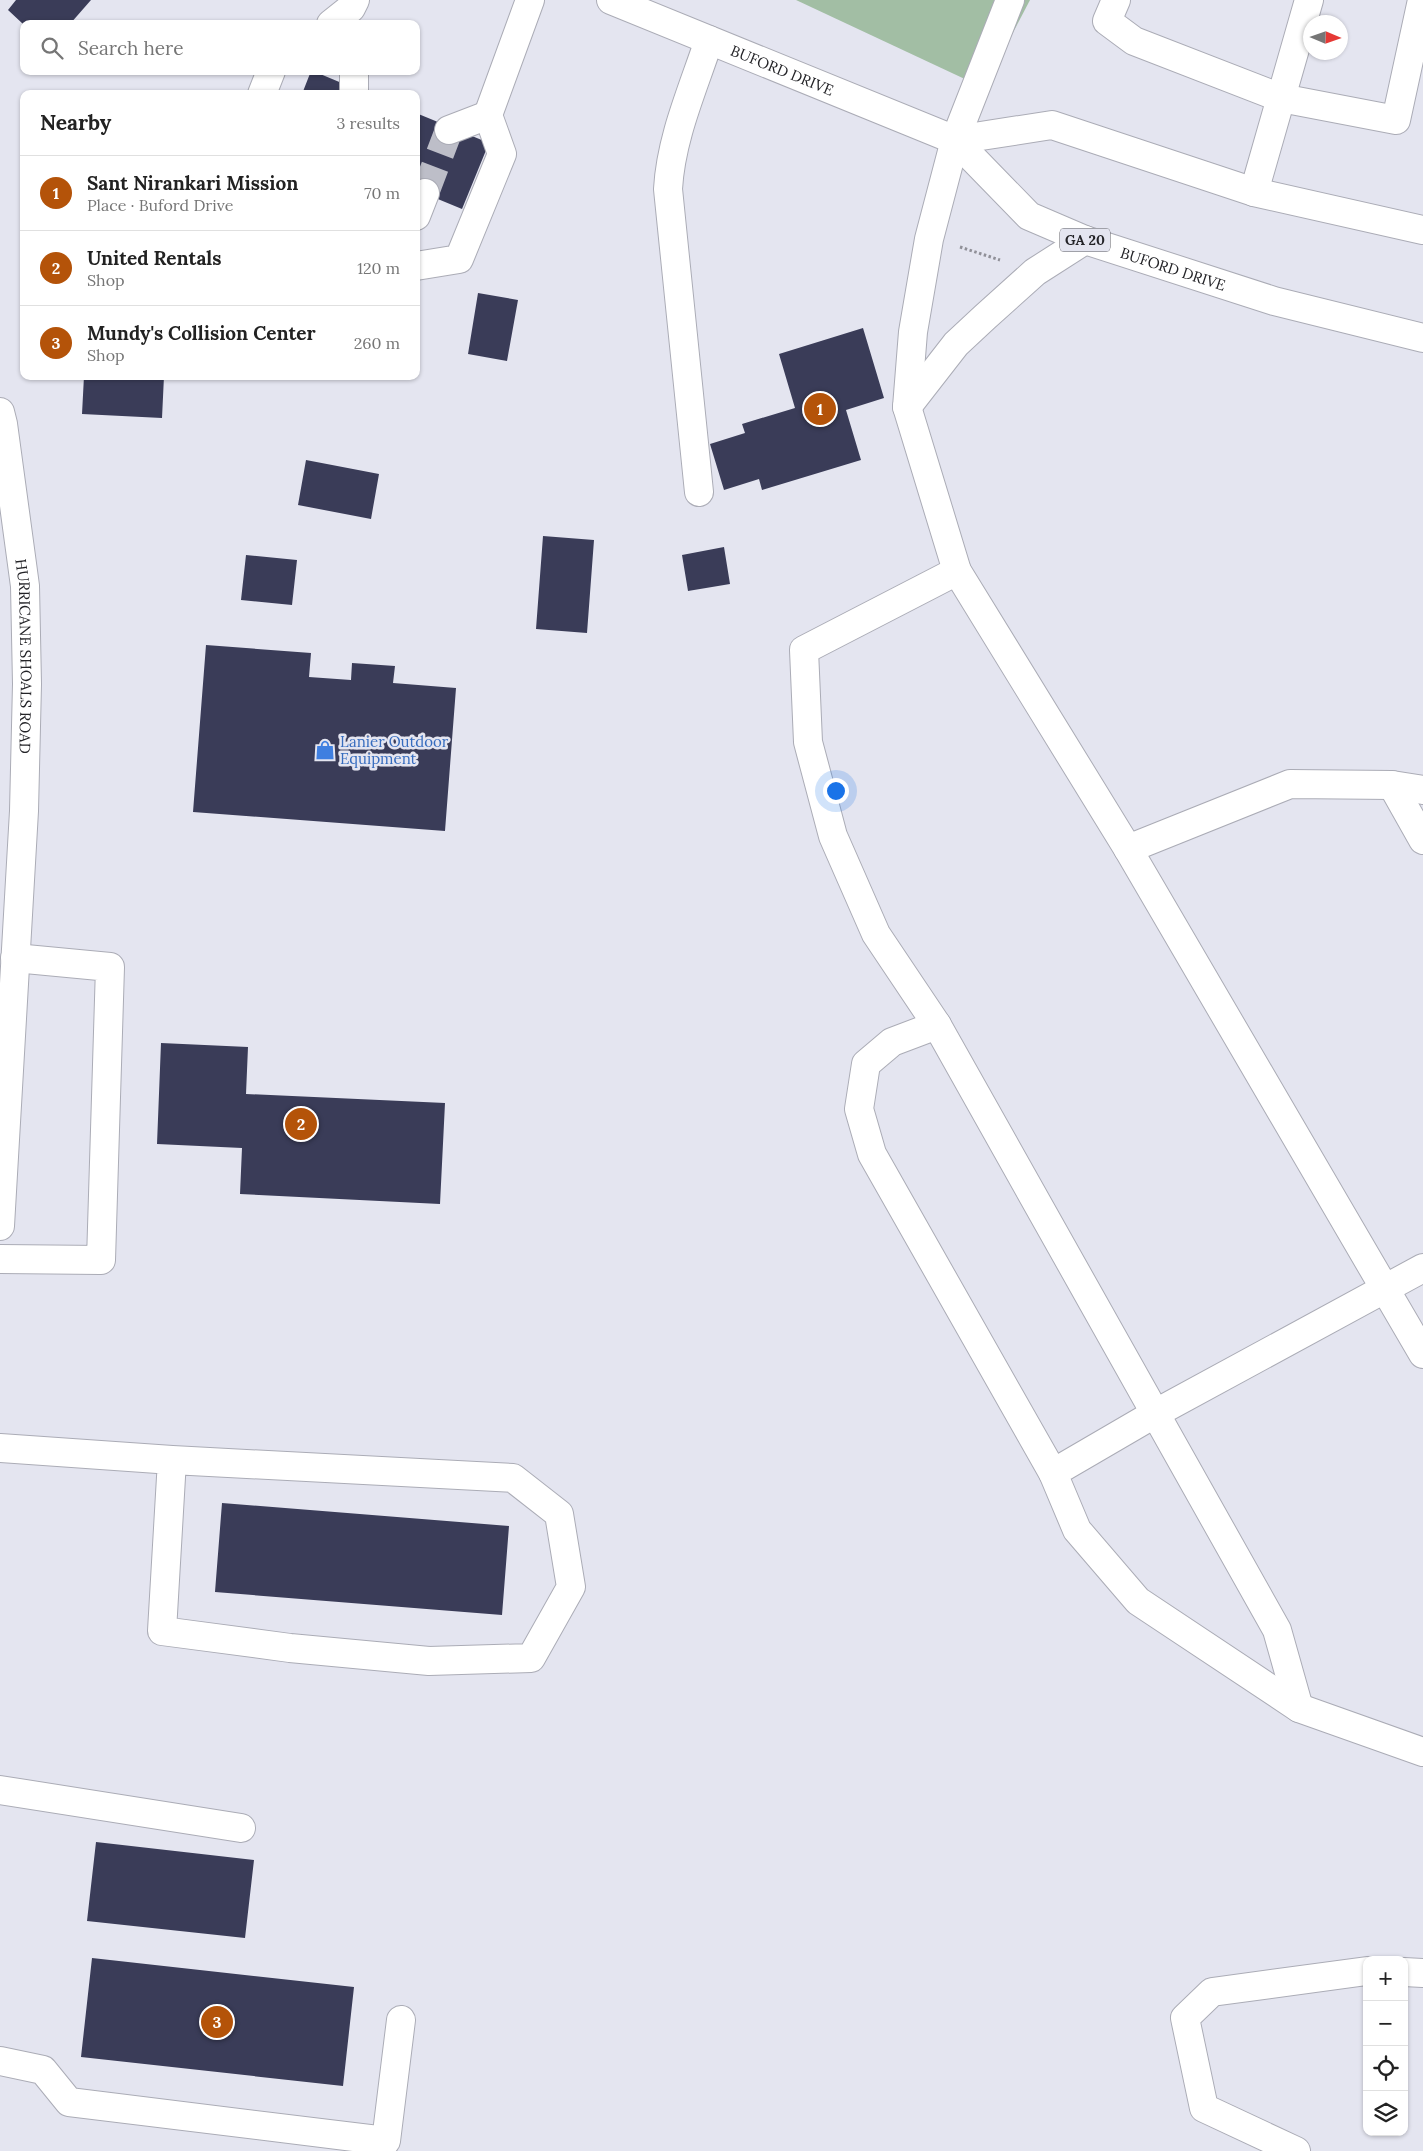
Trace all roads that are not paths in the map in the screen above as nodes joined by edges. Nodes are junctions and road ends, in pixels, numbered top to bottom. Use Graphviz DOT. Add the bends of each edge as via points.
graph roads {
  1 [pos="530,0"];
  2 [pos="611,0"];
  3 [pos="1010,0"];
  4 [pos="1116,0"];
  5 [pos="1309,0"];
  6 [pos="1422,0"];
  7 [pos="709,40"];
  8 [pos="269,75"];
  9 [pos="264,90"];
  10 [pos="1281,98"];
  11 [pos="488,115"];
  12 [pos="449,130"];
  13 [pos="955,140"];
  14 [pos="1254,192"];
  15 [pos="1423,230"];
  16 [pos="1085,240"];
  17 [pos="420,265"];
  18 [pos="1423,338"];
  19 [pos="907,407"];
  20 [pos="0,412"];
  21 [pos="699,492"];
  22 [pos="6,497"];
  23 [pos="957,571"];
  24 [pos="1392,785"];
  25 [pos="1423,790"];
  26 [pos="1423,840"];
  27 [pos="1128,849"];
  28 [pos="9,902"];
  29 [pos="16,958"];
  30 [pos="937,1024"];
  31 [pos="2,1166"];
  32 [pos="0,1226"];
  33 [pos="0,1260"];
  34 [pos="1423,1268"];
  35 [pos="1385,1288"];
  36 [pos="1423,1354"];
  37 [pos="1156,1413"];
  38 [pos="0,1448"];
  39 [pos="172,1460"];
  40 [pos="1053,1473"];
  41 [pos="1299,1708"];
  42 [pos="1423,1752"];
  43 [pos="0,1790"];
  44 [pos="241,1828"];
  45 [pos="1363,1972"];
  46 [pos="1408,1972"];
  47 [pos="1423,1973"];
  48 [pos="401,2020"];
  49 [pos="0,2061"];
  50 [pos="1296,2151"];
  1 -- 11 [label="main road"];
  2 -- 7 [label="main road, BUFORD DRIVE / GA 20"];
  3 -- 13 [label="main road"];
  4 -- 10 [label="main road" via="1107,21 1134,42"];
  5 -- 10 [label="main road"];
  6 -- 10 [label="main road" via="1396,120"];
  7 -- 13 [label="main road, BUFORD DRIVE / GA 20"];
  7 -- 21 [label="main road" via="675,143 668,189"];
  8 -- 9 [label="main road"];
  10 -- 14 [label="main road"];
  11 -- 12 [label="main road"];
  11 -- 17 [label="main road" via="502,154 459,259"];
  13 -- 14 [label="main road" via="1052,125"];
  13 -- 16 [label="main road, BUFORD DRIVE / GA 20" via="1029,216"];
  13 -- 19 [label="main road" via="925,257 913,332"];
  14 -- 15 [label="main road"];
  16 -- 18 [label="main road, BUFORD DRIVE / GA 20" via="1274,301"];
  16 -- 19 [label="main road" via="1035,272 956,344"];
  19 -- 23 [label="main road"];
  20 -- 22 [label="main road, HURRICANE SHOALS ROAD"];
  22 -- 28 [label="main road, HURRICANE SHOALS ROAD" via="25,586 27,684 24,811"];
  23 -- 27 [label="main road"];
  23 -- 30 [label="main road" via="804,650 808,742 833,836 876,934"];
  24 -- 25 [label="main road"];
  24 -- 26 [label="main road"];
  24 -- 27 [label="main road" via="1290,784"];
  27 -- 35 [label="main road"];
  28 -- 29 [label="main road, HURRICANE SHOALS ROAD"];
  29 -- 31 [label="main road, HURRICANE SHOALS ROAD"];
  29 -- 33 [label="main road" via="110,967 101,1260"];
  30 -- 37 [label="main road"];
  30 -- 40 [label="main road" via="892,1042 866,1064 859,1109 872,1154"];
  31 -- 32 [label="main road, HURRICANE SHOALS ROAD"];
  34 -- 35 [label="main road"];
  35 -- 36 [label="main road"];
  35 -- 37 [label="main road"];
  37 -- 40 [label="main road"];
  37 -- 41 [label="main road" via="1277,1630"];
  38 -- 39 [label="main road"];
  39 -- 39 [label="main road" via="513,1478 559,1514 571,1586 531,1658 429,1661 290,1648 162,1631"];
  40 -- 41 [label="main road" via="1077,1530 1138,1601"];
  41 -- 42 [label="main road"];
  43 -- 44 [label="main road"];
  45 -- 50 [label="main road" via="1212,1992 1185,2018 1204,2108"];
  46 -- 47 [label="main road"];
  48 -- 49 [label="main road" via="386,2141 69,2102 43,2070"];
}
